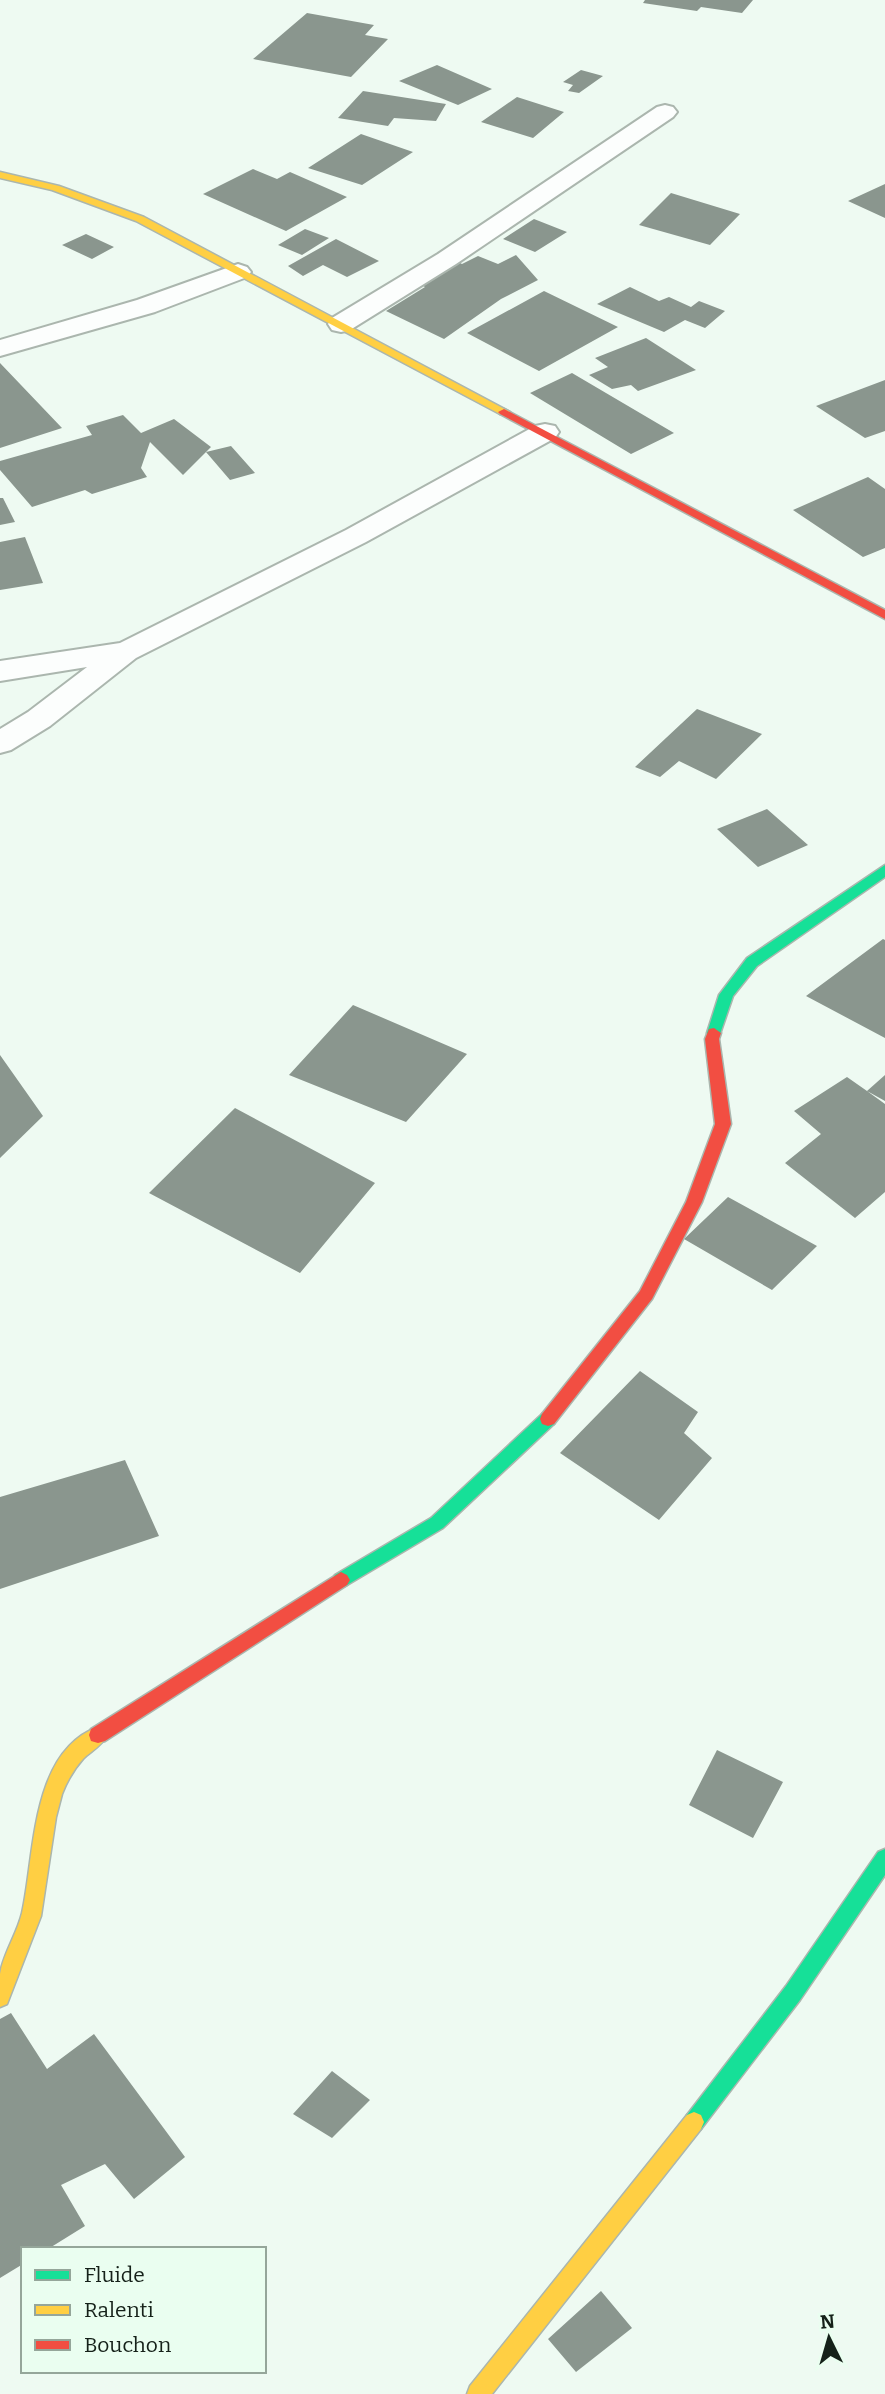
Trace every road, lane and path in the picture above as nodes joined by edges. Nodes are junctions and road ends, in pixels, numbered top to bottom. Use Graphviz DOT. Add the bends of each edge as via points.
graph roads {
  1 [pos="665,112"];
  2 [pos="0,175"];
  3 [pos="238,272"];
  4 [pos="341,324"];
  5 [pos="0,348"];
  6 [pos="545,432"];
  7 [pos="885,615"];
  8 [pos="128,651"];
  9 [pos="0,671"];
  10 [pos="0,743"];
  11 [pos="885,870"];
  12 [pos="885,1858"];
  13 [pos="0,1997"];
  14 [pos="478,2394"];
  1 -- 4 [label="street" via="447,259"];
  2 -- 3 [label="street" via="55,188 140,219"];
  3 -- 4 [label="street"];
  3 -- 5 [label="street" via="146,306"];
  4 -- 6 [label="street"];
  6 -- 7 [label="street"];
  6 -- 8 [label="street" via="356,536"];
  8 -- 9 [label="street"];
  8 -- 10 [label="street" via="40,719"];
  11 -- 13 [label="street" via="752,962 726,995 712,1039 723,1124 694,1202 646,1295 546,1422 437,1523 292,1609 86,1742 60,1770 43,1829 31,1916"];
  12 -- 14 [label="street" via="793,1993"];
}
